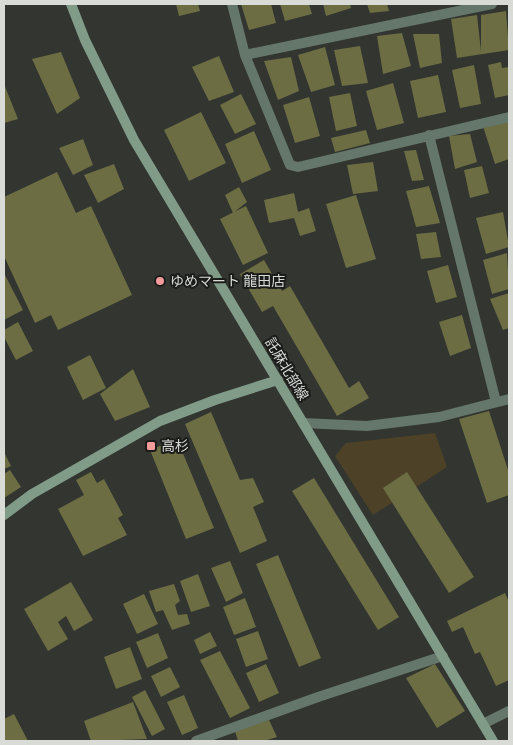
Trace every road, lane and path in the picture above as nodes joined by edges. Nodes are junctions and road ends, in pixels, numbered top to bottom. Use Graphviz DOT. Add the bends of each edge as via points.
graph roads {
  1 [pos="71,4"];
  2 [pos="232,4"];
  3 [pos="492,4"];
  4 [pos="245,54"];
  5 [pos="509,117"];
  6 [pos="429,135"];
  7 [pos="278,380"];
  8 [pos="509,399"];
  9 [pos="496,402"];
  10 [pos="303,423"];
  11 [pos="4,514"];
  12 [pos="443,656"];
  13 [pos="509,711"];
  14 [pos="483,724"];
  15 [pos="196,741"];
  16 [pos="493,741"];
  1 -- 7 [label="main road, 託麻北部線" via="134,140"];
  2 -- 4 [label="street"];
  3 -- 4 [label="street"];
  4 -- 6 [label="street" via="290,164 298,167"];
  5 -- 6 [label="street"];
  6 -- 9 [label="street"];
  7 -- 10 [label="main road, 託麻北部線"];
  7 -- 11 [label="main road" via="160,421 32,494"];
  8 -- 9 [label="street"];
  9 -- 10 [label="street" via="440,417 366,426"];
  10 -- 12 [label="main road, 託麻北部線"];
  12 -- 14 [label="main road, 託麻北部線"];
  12 -- 15 [label="street"];
  13 -- 14 [label="street"];
  14 -- 16 [label="main road, 託麻北部線"];
}
